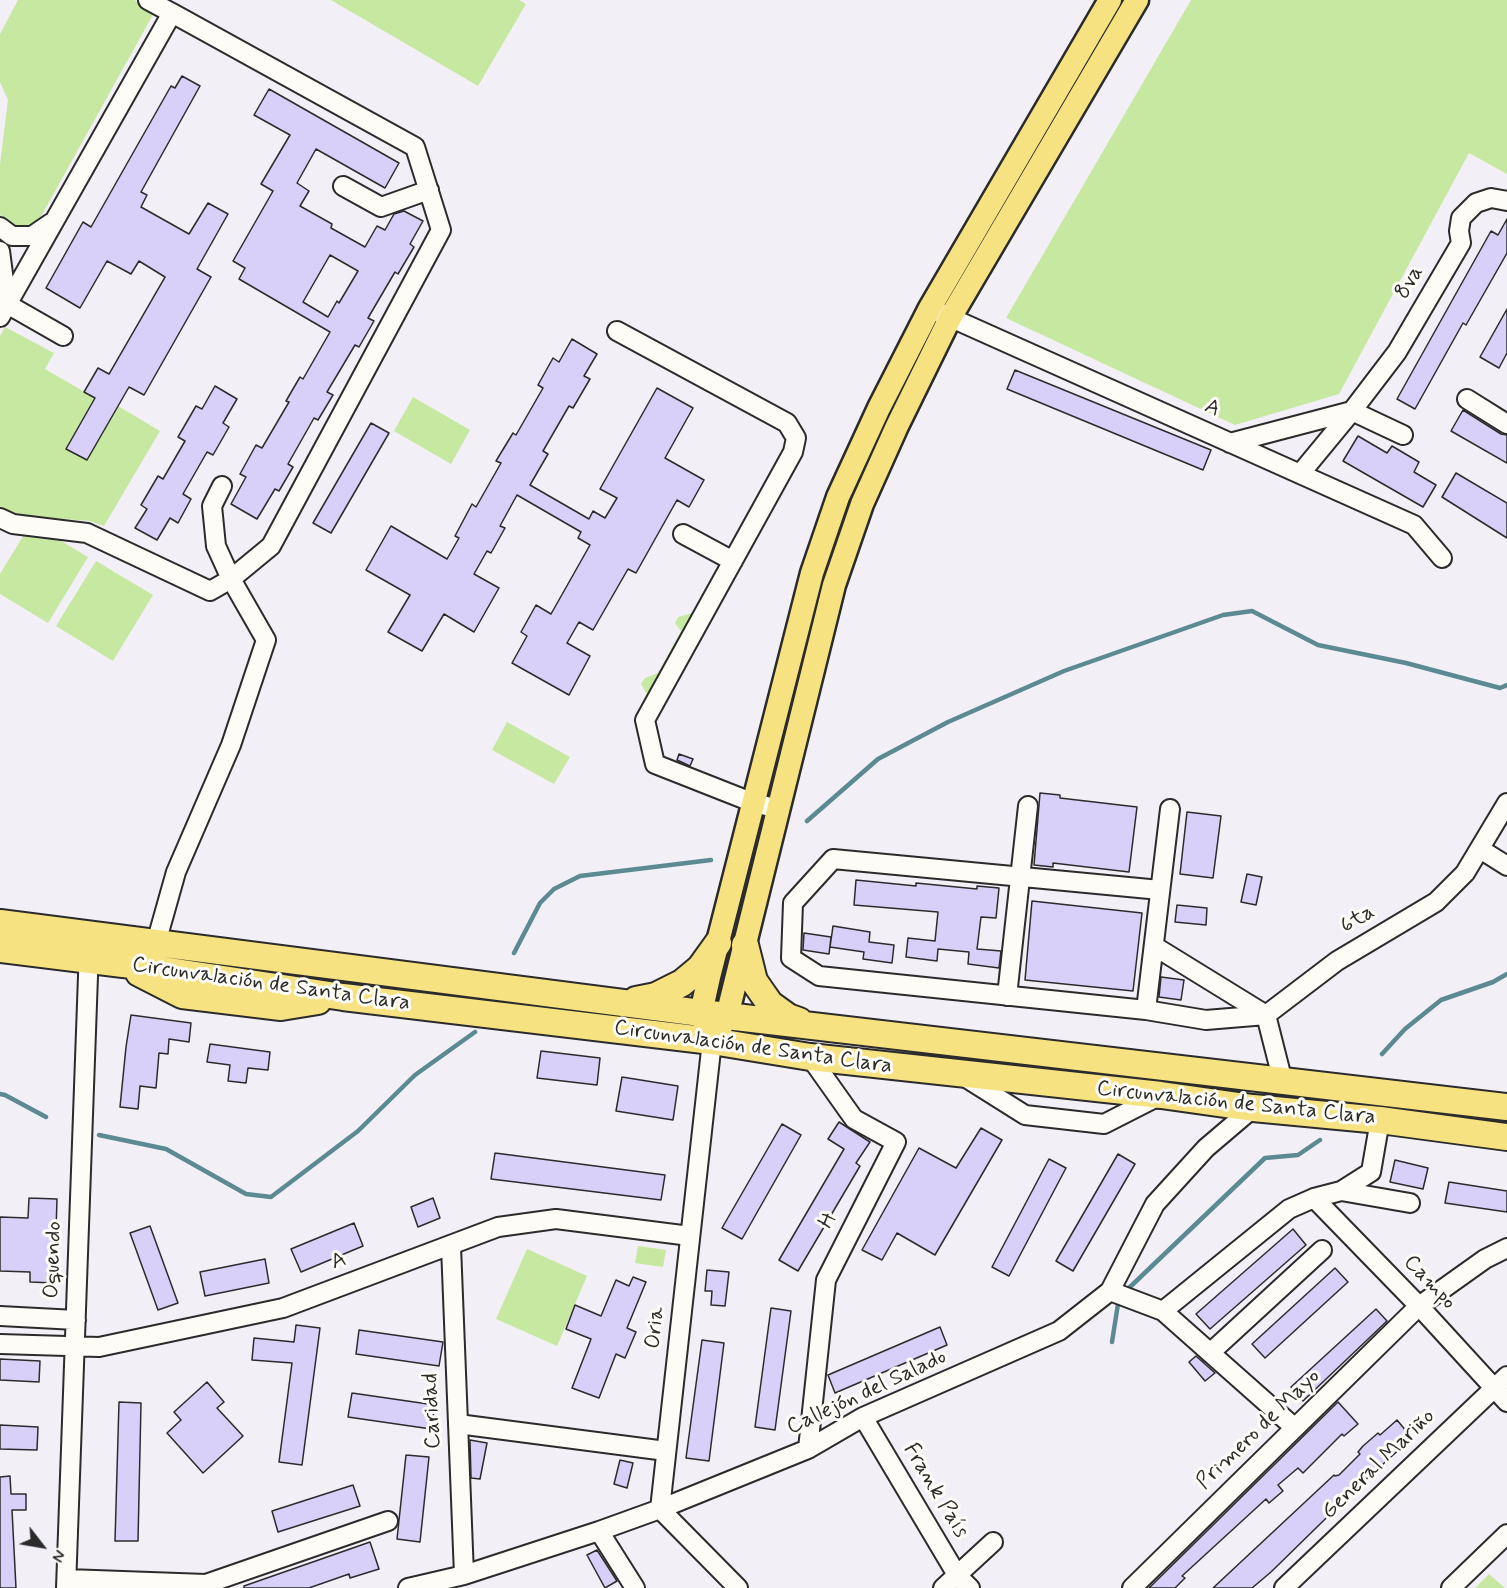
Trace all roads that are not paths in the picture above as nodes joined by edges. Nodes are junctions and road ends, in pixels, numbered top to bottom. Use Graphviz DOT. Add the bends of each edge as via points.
graph roads {
  1 [pos="148,0"];
  2 [pos="1110,0"];
  3 [pos="1137,0"];
  4 [pos="172,13"];
  5 [pos="343,186"];
  6 [pos="429,190"];
  7 [pos="1507,201"];
  8 [pos="54,221"];
  9 [pos="0,227"];
  10 [pos="0,251"];
  11 [pos="4,311"];
  12 [pos="940,313"];
  13 [pos="617,331"];
  14 [pos="63,336"];
  15 [pos="1467,399"];
  16 [pos="1352,411"];
  17 [pos="1507,424"];
  18 [pos="1403,435"];
  19 [pos="1230,443"];
  20 [pos="1300,474"];
  21 [pos="222,486"];
  22 [pos="0,518"];
  23 [pos="683,534"];
  24 [pos="1442,558"];
  25 [pos="733,561"];
  26 [pos="231,579"];
  27 [pos="754,803"];
  28 [pos="1507,803"];
  29 [pos="1028,806"];
  30 [pos="779,808"];
  31 [pos="1170,809"];
  32 [pos="1480,849"];
  33 [pos="1507,866"];
  34 [pos="1020,877"];
  35 [pos="1160,890"];
  36 [pos="0,923"];
  37 [pos="90,934"];
  38 [pos="718,942"];
  39 [pos="156,943"];
  40 [pos="745,945"];
  41 [pos="1154,946"];
  42 [pos="0,949"];
  43 [pos="89,961"];
  44 [pos="1007,996"];
  45 [pos="622,1003"];
  46 [pos="1146,1010"];
  47 [pos="701,1013"];
  48 [pos="1266,1015"];
  49 [pos="727,1016"];
  50 [pos="813,1026"];
  51 [pos="712,1041"];
  52 [pos="810,1057"];
  53 [pos="962,1075"];
  54 [pos="1283,1082"];
  55 [pos="1161,1095"];
  56 [pos="1507,1107"];
  57 [pos="1253,1108"];
  58 [pos="1380,1120"];
  59 [pos="1507,1137"];
  60 [pos="1341,1191"];
  61 [pos="1314,1198"];
  62 [pos="1410,1203"];
  63 [pos="690,1236"];
  64 [pos="451,1246"];
  65 [pos="1507,1248"];
  66 [pos="1322,1250"];
  67 [pos="1110,1291"];
  68 [pos="1419,1306"];
  69 [pos="1163,1311"];
  70 [pos="0,1316"];
  71 [pos="76,1320"];
  72 [pos="0,1344"];
  73 [pos="75,1347"];
  74 [pos="1210,1353"];
  75 [pos="1500,1382"];
  76 [pos="1507,1402"];
  77 [pos="863,1417"];
  78 [pos="458,1424"];
  79 [pos="1295,1428"];
  80 [pos="808,1449"];
  81 [pos="666,1451"];
  82 [pos="660,1509"];
  83 [pos="388,1521"];
  84 [pos="599,1531"];
  85 [pos="1507,1534"];
  86 [pos="993,1542"];
  87 [pos="464,1575"];
  88 [pos="963,1582"];
  89 [pos="66,1584"];
  90 [pos="408,1588"];
  91 [pos="635,1588"];
  92 [pos="738,1588"];
  93 [pos="943,1588"];
  94 [pos="1132,1588"];
  95 [pos="1284,1588"];
  96 [pos="1452,1588"];
  1 -- 4 [label="street"];
  2 -- 12 [label="main road"];
  3 -- 12 [label="main road"];
  4 -- 6 [label="street" via="415,147"];
  4 -- 8 [label="street"];
  5 -- 6 [label="street" via="381,207"];
  6 -- 26 [label="street" via="441,230 271,546"];
  7 -- 16 [label="street, 8va" via="1491,198 1476,203 1461,218 1461,243 1397,352"];
  8 -- 9 [label="street" via="32,236 12,236"];
  8 -- 11 [label="street"];
  10 -- 11 [label="street"];
  11 -- 14 [label="street"];
  12 -- 19 [label="street, A"];
  12 -- 27 [label="main road" via="879,408 835,508 812,573"];
  12 -- 30 [label="main road" via="862,504 834,585"];
  13 -- 25 [label="street" via="787,423 796,438 793,452"];
  15 -- 17 [label="street"];
  16 -- 18 [label="street"];
  16 -- 19 [label="street"];
  16 -- 20 [label="street, 8va"];
  19 -- 20 [label="street, A"];
  20 -- 24 [label="street, A" via="1414,525"];
  21 -- 26 [label="street" via="212,506 216,546"];
  22 -- 26 [label="street" via="13,524 87,533 210,591"];
  23 -- 25 [label="street"];
  25 -- 27 [label="street" via="645,720 655,764"];
  26 -- 39 [label="street" via="266,640 231,745 176,872"];
  27 -- 30 [label="street"];
  27 -- 38 [label="main road"];
  28 -- 32 [label="street, 6ta"];
  29 -- 34 [label="street"];
  30 -- 40 [label="main road"];
  31 -- 35 [label="street"];
  32 -- 33 [label="street"];
  32 -- 48 [label="street, 6ta" via="1466,873 1436,902 1337,961"];
  34 -- 35 [label="street"];
  34 -- 44 [label="street"];
  34 -- 44 [label="street" via="833,859 793,903 791,958 819,976"];
  35 -- 41 [label="street"];
  36 -- 37 [label="highway, Circunvalación de Santa Clara"];
  37 -- 39 [label="highway, Circunvalación de Santa Clara"];
  37 -- 43 [label="street, Oquendo"];
  38 -- 45 [label="highway" via="700,968 682,983 656,996"];
  38 -- 47 [label="main road"];
  39 -- 45 [label="highway, Circunvalación de Santa Clara"];
  40 -- 49 [label="main road"];
  40 -- 50 [label="highway" via="754,981 770,1004 788,1017"];
  41 -- 46 [label="street"];
  41 -- 48 [label="street"];
  42 -- 43 [label="highway, Circunvalación de Santa Clara"];
  43 -- 51 [label="highway, Circunvalación de Santa Clara" via="123,964 182,995 281,1007 343,997"];
  43 -- 71 [label="street, Oquendo"];
  44 -- 46 [label="street"];
  45 -- 47 [label="highway, Circunvalación de Santa Clara"];
  46 -- 48 [label="street" via="1206,1020"];
  47 -- 49 [label="highway, Circunvalación de Santa Clara"];
  47 -- 51 [label="main road"];
  48 -- 54 [label="street"];
  49 -- 50 [label="highway, Circunvalación de Santa Clara"];
  49 -- 51 [label="main road"];
  50 -- 54 [label="highway, Circunvalación de Santa Clara"];
  51 -- 52 [label="highway, Circunvalación de Santa Clara"];
  51 -- 63 [label="street, Oria"];
  52 -- 53 [label="highway, Circunvalación de Santa Clara"];
  52 -- 80 [label="street, H" via="855,1119 896,1142 826,1280"];
  53 -- 55 [label="highway, Circunvalación de Santa Clara"];
  53 -- 55 [label="street" via="1025,1115 1104,1124"];
  54 -- 56 [label="highway, Circunvalación de Santa Clara"];
  55 -- 57 [label="highway, Circunvalación de Santa Clara"];
  57 -- 58 [label="highway, Circunvalación de Santa Clara"];
  57 -- 67 [label="street, Callejón del Salado" via="1206,1148 1155,1204"];
  58 -- 59 [label="highway, Circunvalación de Santa Clara"];
  58 -- 60 [label="street" via="1371,1172"];
  60 -- 61 [label="street"];
  60 -- 62 [label="street"];
  61 -- 68 [label="street, Campo"];
  61 -- 69 [label="street" via="1289,1209"];
  63 -- 64 [label="street, A" via="556,1219 498,1227"];
  63 -- 81 [label="street, Oria"];
  64 -- 73 [label="street, A" via="283,1308 99,1347"];
  64 -- 78 [label="street, Caridad"];
  65 -- 68 [label="street, Primero de Mayo"];
  66 -- 74 [label="street"];
  67 -- 69 [label="street"];
  67 -- 77 [label="street, Callejón del Salado" via="1059,1331"];
  68 -- 75 [label="street, Campo"];
  68 -- 79 [label="street, Primero de Mayo"];
  69 -- 74 [label="street"];
  70 -- 71 [label="street"];
  71 -- 73 [label="street, Oquendo"];
  72 -- 73 [label="street, A"];
  73 -- 89 [label="street, Oquendo"];
  74 -- 79 [label="street"];
  75 -- 76 [label="street, Campo"];
  75 -- 95 [label="street, General Mariño"];
  77 -- 80 [label="street, Callejón del Salado"];
  77 -- 88 [label="street, Frank País"];
  78 -- 81 [label="street"];
  78 -- 87 [label="street, Caridad"];
  79 -- 94 [label="street, Primero de Mayo"];
  80 -- 82 [label="street, Callejón del Salado"];
  81 -- 82 [label="street, Oria"];
  82 -- 84 [label="street, Callejón del Salado"];
  82 -- 92 [label="street"];
  83 -- 89 [label="street" via="206,1584"];
  84 -- 87 [label="street, Callejón del Salado"];
  84 -- 91 [label="street"];
  85 -- 96 [label="street"];
  86 -- 88 [label="street"];
  87 -- 90 [label="street, Callejón del Salado"];
  88 -- 93 [label="street"];
}
